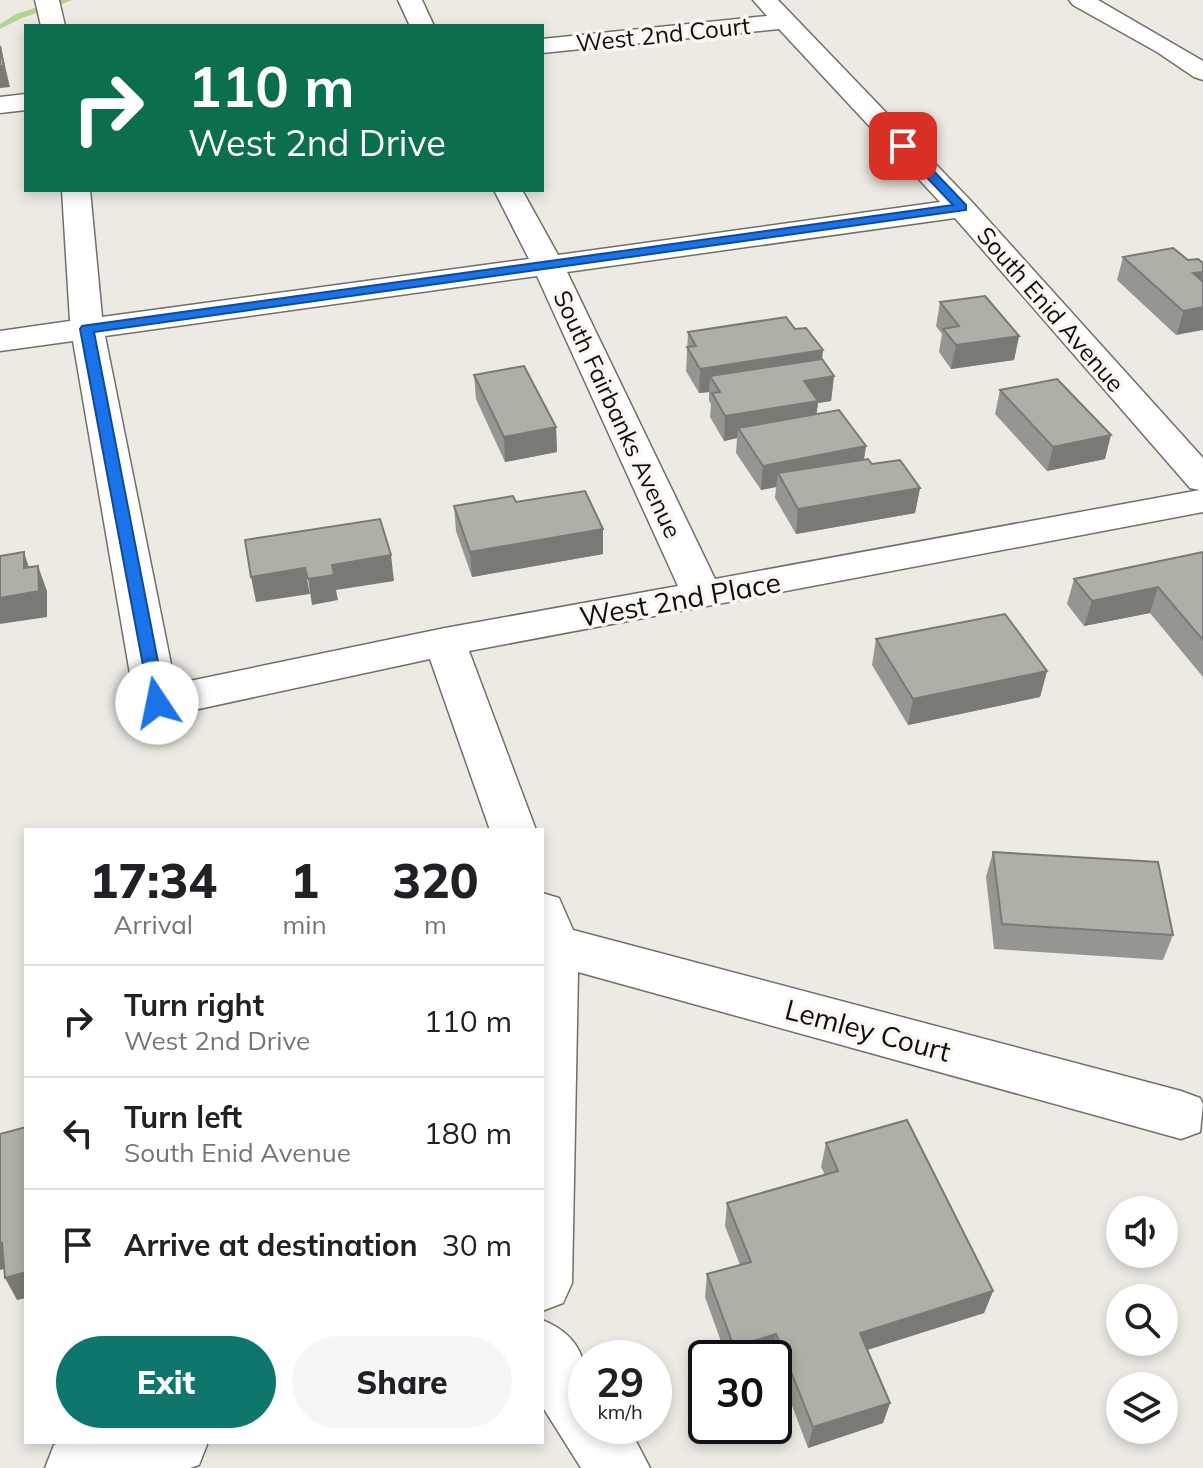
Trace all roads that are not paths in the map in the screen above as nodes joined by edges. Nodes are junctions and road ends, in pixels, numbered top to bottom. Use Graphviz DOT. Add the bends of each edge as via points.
graph roads {
  1 [pos="410,0"];
  2 [pos="1081,0"];
  3 [pos="775,11"];
  4 [pos="421,24"];
  5 [pos="544,46"];
  6 [pos="1166,47"];
  7 [pos="1203,48"];
  8 [pos="1203,72"];
  9 [pos="24,102"];
  10 [pos="0,105"];
  11 [pos="76,192"];
  12 [pos="509,192"];
  13 [pos="962,208"];
  14 [pos="547,263"];
  15 [pos="87,329"];
  16 [pos="0,341"];
  17 [pos="1203,480"];
  18 [pos="1203,501"];
  19 [pos="703,596"];
  20 [pos="445,642"];
  21 [pos="512,828"];
  22 [pos="548,928"];
  23 [pos="1181,1115"];
  24 [pos="544,1165"];
  25 [pos="544,1353"];
  26 [pos="568,1391"];
  27 [pos="168,1444"];
  28 [pos="603,1444"];
  29 [pos="77,1468"];
  30 [pos="618,1468"];
  1 -- 4 [label="street"];
  2 -- 6 [label="street"];
  3 -- 5 [label="street, West 2nd Court"];
  3 -- 13 [label="street, South Enid Avenue"];
  6 -- 7 [label="street"];
  6 -- 8 [label="street"];
  9 -- 10 [label="street"];
  11 -- 15 [label="street"];
  12 -- 14 [label="street, South Fairbanks Avenue"];
  13 -- 14 [label="street"];
  13 -- 17 [label="street, South Enid Avenue"];
  14 -- 15 [label="street"];
  14 -- 19 [label="street, South Fairbanks Avenue"];
  15 -- 16 [label="street"];
  15 -- 20 [label="street, West 2nd Place" via="157,703"];
  18 -- 19 [label="street, West 2nd Place"];
  19 -- 20 [label="street, West 2nd Place"];
  20 -- 21 [label="street"];
  22 -- 23 [label="street, Lemley Court"];
  22 -- 24 [label="street"];
  25 -- 26 [label="street"];
  27 -- 29 [label="street"];
  28 -- 30 [label="street"];
}
